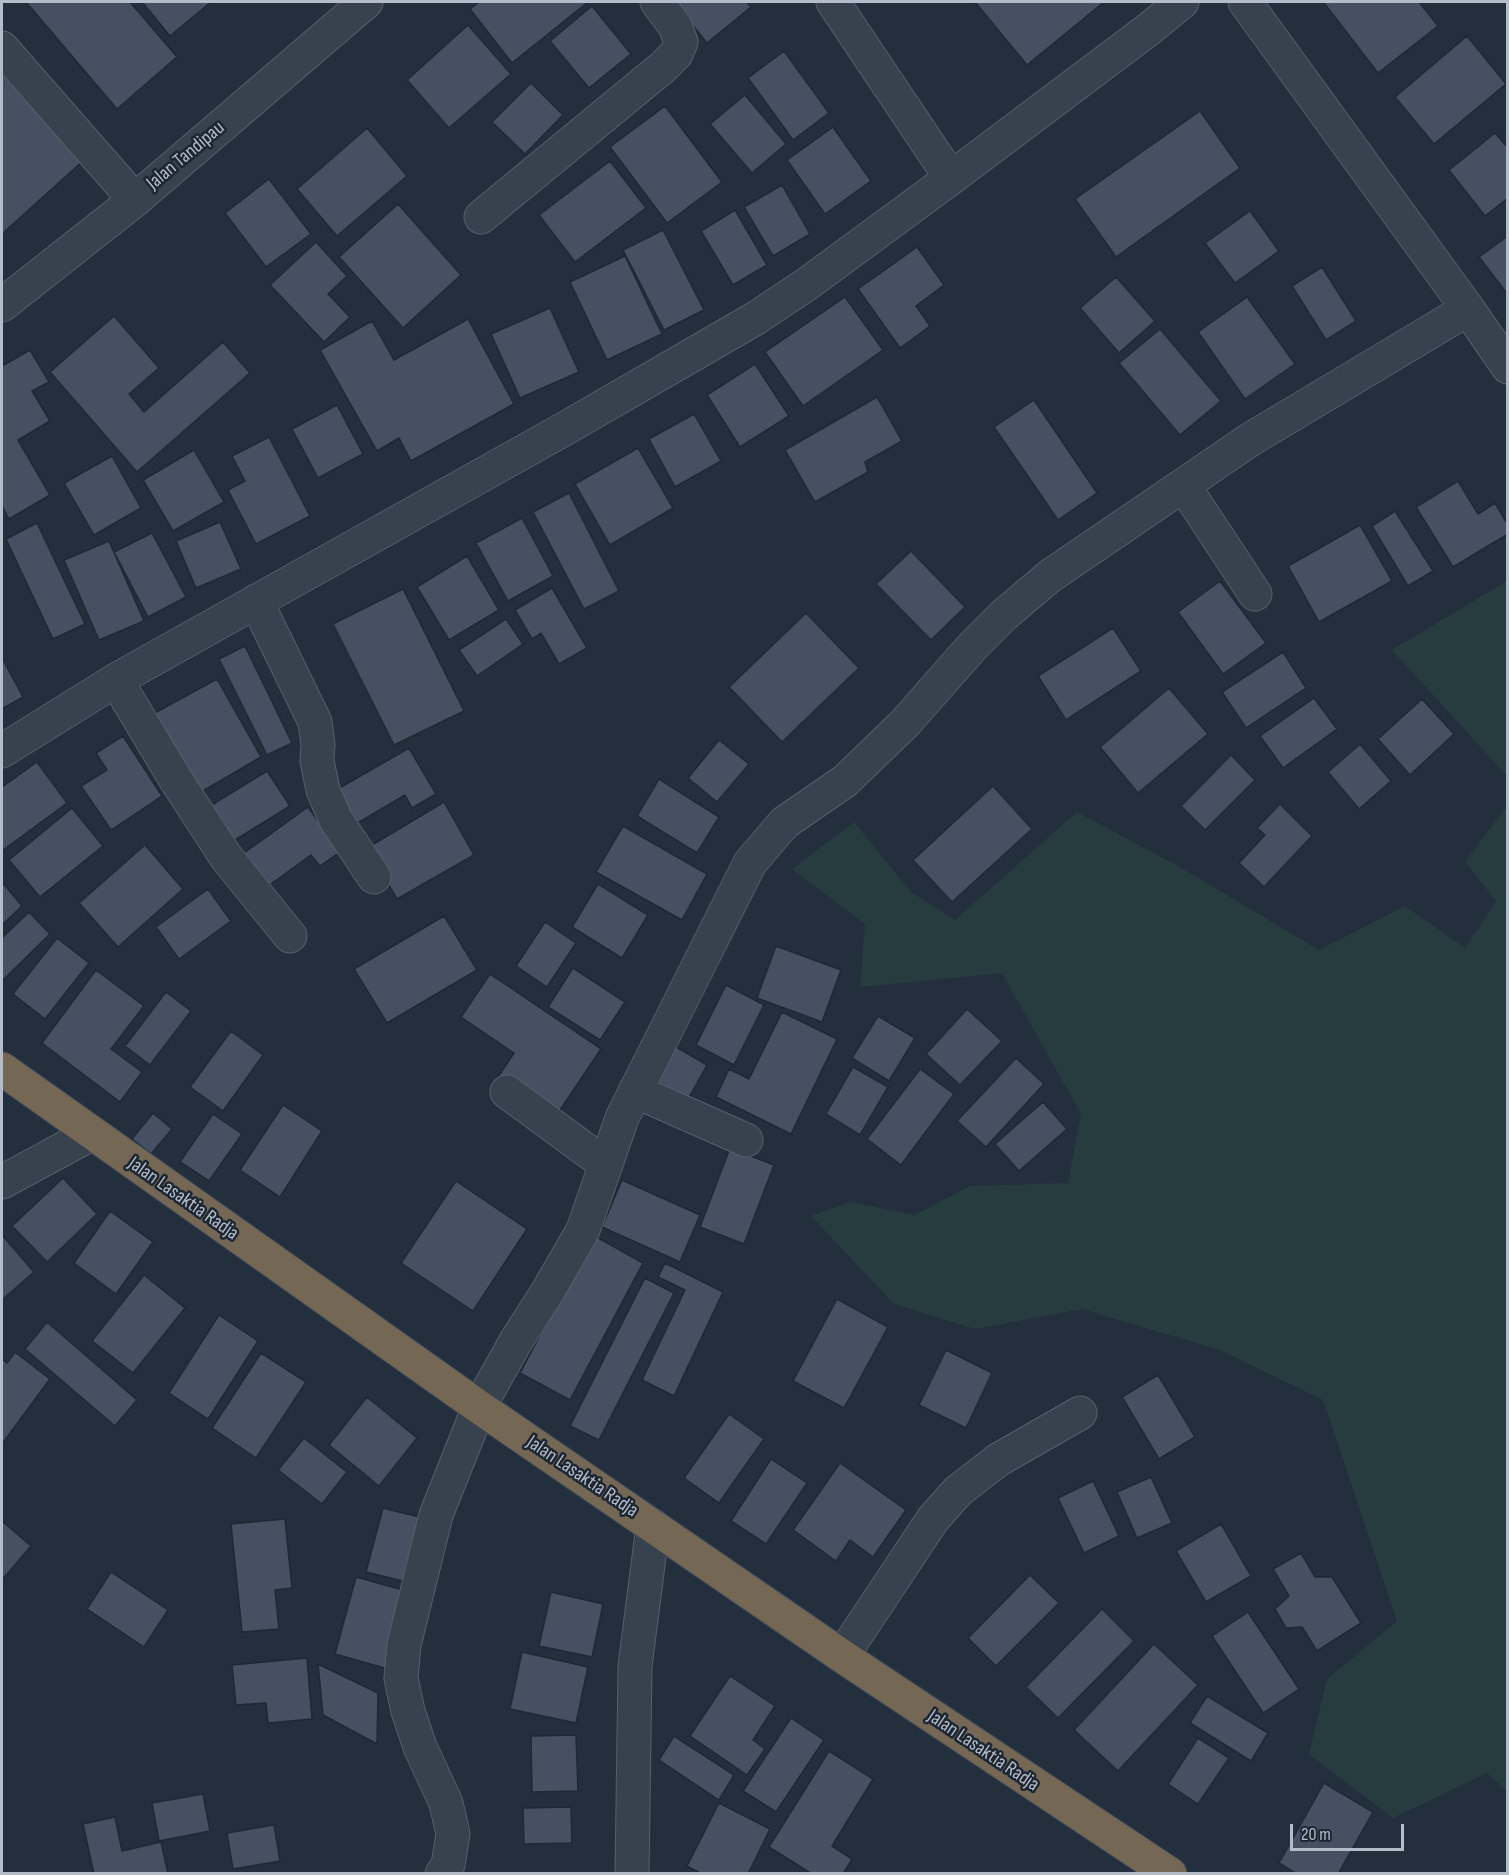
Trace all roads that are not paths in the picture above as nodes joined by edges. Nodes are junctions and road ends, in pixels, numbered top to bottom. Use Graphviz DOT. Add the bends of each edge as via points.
graph roads {
  1 [pos="366,2"];
  2 [pos="657,2"];
  3 [pos="833,2"];
  4 [pos="1182,2"];
  5 [pos="1245,2"];
  6 [pos="2,48"];
  7 [pos="951,178"];
  8 [pos="135,200"];
  9 [pos="482,217"];
  10 [pos="2,305"];
  11 [pos="1468,309"];
  12 [pos="1503,352"];
  13 [pos="1184,486"];
  14 [pos="1255,594"];
  15 [pos="256,601"];
  16 [pos="116,680"];
  17 [pos="2,751"];
  18 [pos="374,877"];
  19 [pos="290,936"];
  20 [pos="2,1069"];
  21 [pos="635,1091"];
  22 [pos="507,1092"];
  23 [pos="91,1134"];
  24 [pos="746,1140"];
  25 [pos="605,1164"];
  26 [pos="2,1182"];
  27 [pos="479,1407"];
  28 [pos="1080,1413"];
  29 [pos="653,1526"];
  30 [pos="842,1656"];
  31 [pos="442,1874"];
  32 [pos="632,1874"];
  33 [pos="1170,1874"];
  1 -- 8 [label="street, Jalan Tandipau"];
  2 -- 9 [label="street" via="675,26 681,42 676,54"];
  3 -- 7 [label="street"];
  4 -- 7 [label="street"];
  5 -- 11 [label="street"];
  6 -- 8 [label="street"];
  7 -- 15 [label="street" via="756,318"];
  8 -- 10 [label="street, Jalan Tandipau"];
  11 -- 12 [label="street"];
  11 -- 13 [label="street" via="1251,439"];
  13 -- 14 [label="street"];
  13 -- 21 [label="street" via="1050,576 1004,615 905,723 844,781 784,823 750,863"];
  15 -- 16 [label="street"];
  15 -- 18 [label="street" via="315,722 317,761 327,800"];
  16 -- 17 [label="street"];
  16 -- 19 [label="street" via="226,857"];
  20 -- 23 [label="highway, Jalan Lasaktia Radja"];
  21 -- 24 [label="street"];
  21 -- 25 [label="street"];
  22 -- 25 [label="street"];
  23 -- 26 [label="street"];
  23 -- 27 [label="highway, Jalan Lasaktia Radja"];
  25 -- 27 [label="street" via="583,1230"];
  27 -- 29 [label="highway, Jalan Lasaktia Radja"];
  27 -- 31 [label="street" via="436,1515 404,1645 401,1678 420,1747 446,1803 453,1833 448,1865"];
  28 -- 30 [label="street" via="998,1460 958,1491 933,1519"];
  29 -- 30 [label="highway, Jalan Lasaktia Radja"];
  29 -- 32 [label="street" via="635,1666"];
  30 -- 33 [label="highway, Jalan Lasaktia Radja"];
}
